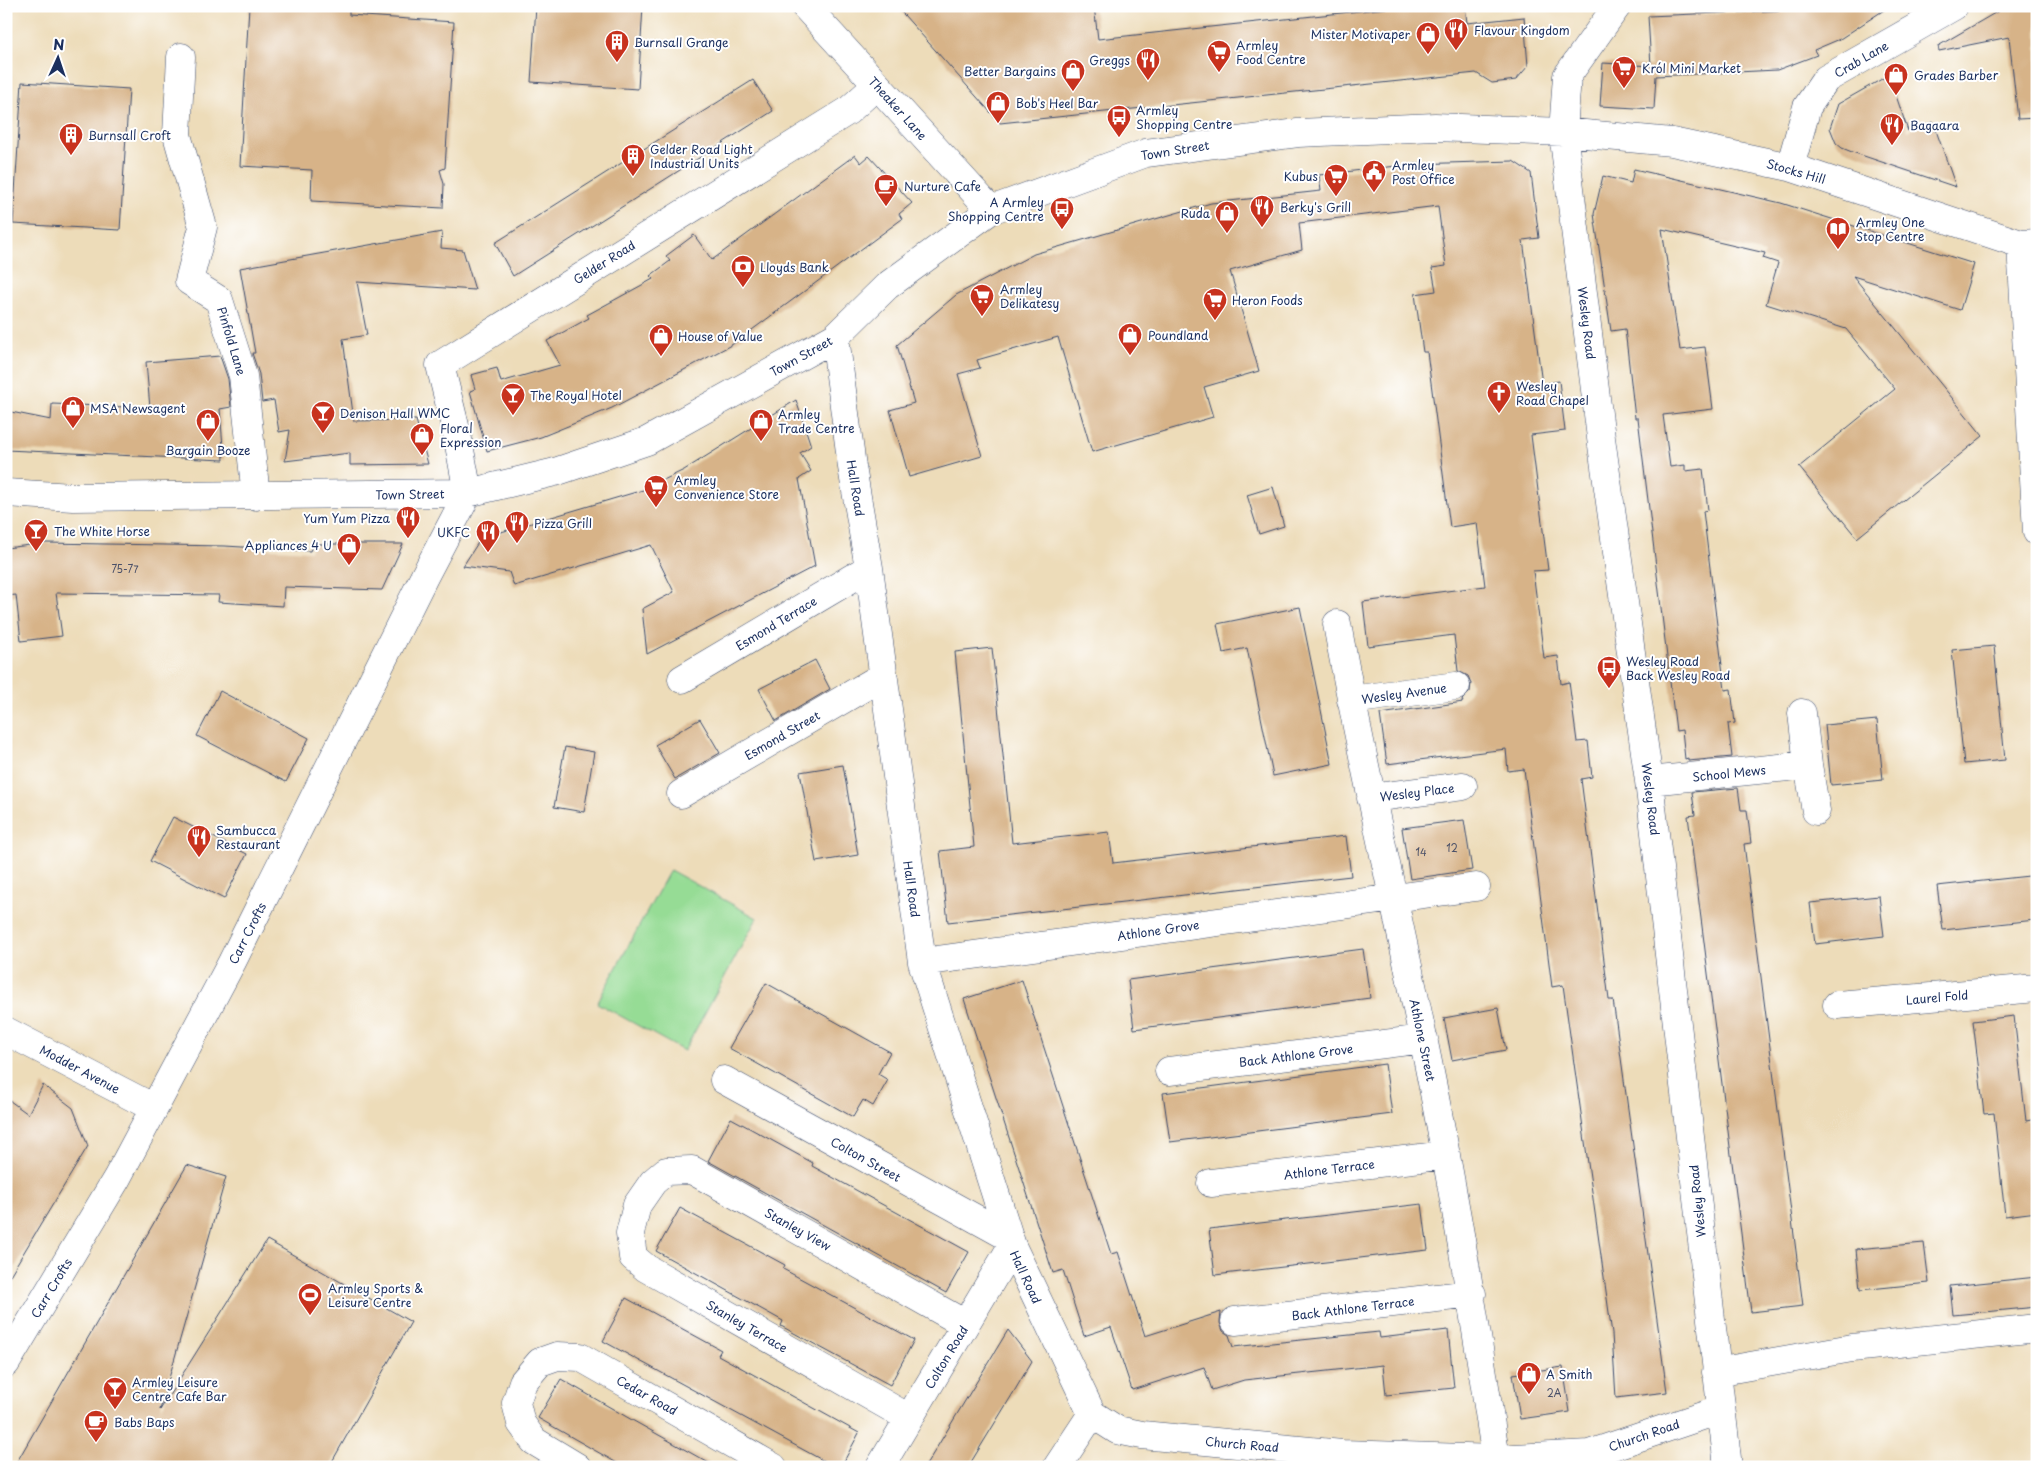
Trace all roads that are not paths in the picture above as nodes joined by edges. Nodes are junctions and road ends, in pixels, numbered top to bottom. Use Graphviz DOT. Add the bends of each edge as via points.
graph roads {
  1 [pos="805,6"];
  2 [pos="1617,6"];
  3 [pos="1954,6"];
  4 [pos="181,57"];
  5 [pos="877,85"];
  6 [pos="1563,132"];
  7 [pos="1790,167"];
  8 [pos="991,210"];
  9 [pos="2029,243"];
  10 [pos="835,337"];
  11 [pos="6,493"];
  12 [pos="468,493"];
  13 [pos="256,496"];
  14 [pos="2037,532"];
  15 [pos="869,568"];
  16 [pos="1337,624"];
  17 [pos="883,676"];
  18 [pos="682,679"];
  19 [pos="1456,686"];
  20 [pos="1351,700"];
  21 [pos="1802,713"];
  22 [pos="1808,765"];
  23 [pos="1649,781"];
  24 [pos="1463,786"];
  25 [pos="681,794"];
  26 [pos="1370,798"];
  27 [pos="1816,811"];
  28 [pos="1476,888"];
  29 [pos="1393,899"];
  30 [pos="922,962"];
  31 [pos="2037,988"];
  32 [pos="1836,1005"];
  33 [pos="6,1031"];
  34 [pos="1424,1039"];
  35 [pos="1168,1070"];
  36 [pos="724,1080"];
  37 [pos="154,1108"];
  38 [pos="1446,1155"];
  39 [pos="1211,1183"];
  40 [pos="637,1205"];
  41 [pos="1010,1242"];
  42 [pos="1472,1294"];
  43 [pos="1235,1321"];
  44 [pos="966,1324"];
  45 [pos="2037,1328"];
  46 [pos="6,1363"];
  47 [pos="1716,1372"];
  48 [pos="1720,1410"];
  49 [pos="1092,1414"];
  50 [pos="909,1418"];
  51 [pos="1496,1459"];
  52 [pos="1343,1460"];
  53 [pos="577,1467"];
  54 [pos="774,1467"];
  55 [pos="880,1467"];
  56 [pos="1057,1467"];
  57 [pos="1728,1467"];
  1 -- 5 [label="street, Theaker Lane"];
  2 -- 6 [label="street, Wesley Road" via="1567,76"];
  3 -- 7 [label="street, Crab Lane" via="1826,80 1807,107"];
  4 -- 13 [label="street, Pinfold Lane" via="176,135 203,227 190,281 219,300 243,376"];
  5 -- 8 [label="street, Theaker Lane"];
  5 -- 12 [label="street, Gelder Road" via="848,111 440,364"];
  6 -- 7 [label="street, Stocks Hill" via="1672,142"];
  6 -- 8 [label="street, Town Street" via="1434,128 1308,133 1146,153"];
  6 -- 23 [label="street, Wesley Road" via="1601,438"];
  7 -- 9 [label="street, Stocks Hill"];
  8 -- 10 [label="street, Town Street" via="887,286"];
  9 -- 14 [label="street"];
  10 -- 12 [label="street, Town Street" via="647,441 555,472"];
  10 -- 15 [label="street, Hall Road"];
  11 -- 13 [label="street, Town Street" via="73,498"];
  12 -- 13 [label="street, Town Street"];
  12 -- 37 [label="street, Carr Crofts" via="232,962"];
  15 -- 17 [label="street, Hall Road"];
  15 -- 18 [label="street, Esmond Terrace"];
  16 -- 20 [label="street, Athlone Street"];
  17 -- 25 [label="street, Esmond Street"];
  17 -- 30 [label="street, Hall Road"];
  19 -- 20 [label="street, Wesley Avenue"];
  20 -- 26 [label="street, Athlone Street"];
  21 -- 22 [label="street"];
  22 -- 23 [label="street, School Mews"];
  22 -- 27 [label="street"];
  23 -- 47 [label="street, Wesley Road"];
  24 -- 26 [label="street, Wesley Place"];
  26 -- 29 [label="street, Athlone Street"];
  28 -- 29 [label="street, Athlone Grove"];
  29 -- 30 [label="street, Athlone Grove"];
  29 -- 34 [label="street, Athlone Street"];
  30 -- 41 [label="street, Hall Road"];
  31 -- 32 [label="street, Laurel Fold"];
  33 -- 37 [label="street, Modder Avenue"];
  34 -- 35 [label="street, Back Athlone Grove"];
  34 -- 38 [label="street, Athlone Street"];
  36 -- 41 [label="street, Colton Street"];
  37 -- 46 [label="street, Carr Crofts" via="117,1178"];
  38 -- 39 [label="street, Athlone Terrace"];
  38 -- 42 [label="street, Athlone Street"];
  40 -- 44 [label="street, Stanley View" via="653,1182 666,1171 692,1170"];
  40 -- 50 [label="street, Stanley Terrace" via="630,1233 633,1257 646,1268"];
  41 -- 44 [label="street, Colton Road"];
  41 -- 49 [label="street, Hall Road"];
  42 -- 43 [label="street, Back Athlone Terrace"];
  42 -- 51 [label="street, Athlone Street"];
  44 -- 50 [label="street, Colton Road"];
  45 -- 47 [label="street" via="1852,1348"];
  47 -- 48 [label="street, Wesley Road"];
  48 -- 51 [label="street, Church Road" via="1589,1454"];
  48 -- 57 [label="street, Wesley Road"];
  49 -- 52 [label="street, Church Road" via="1117,1430 1142,1435"];
  49 -- 56 [label="street"];
  50 -- 55 [label="street, Colton Road"];
  51 -- 52 [label="street, Church Road"];
  53 -- 54 [label="street, Cedar Road" via="534,1442 520,1423 516,1403 523,1382 540,1362 557,1356 580,1357"];
}
